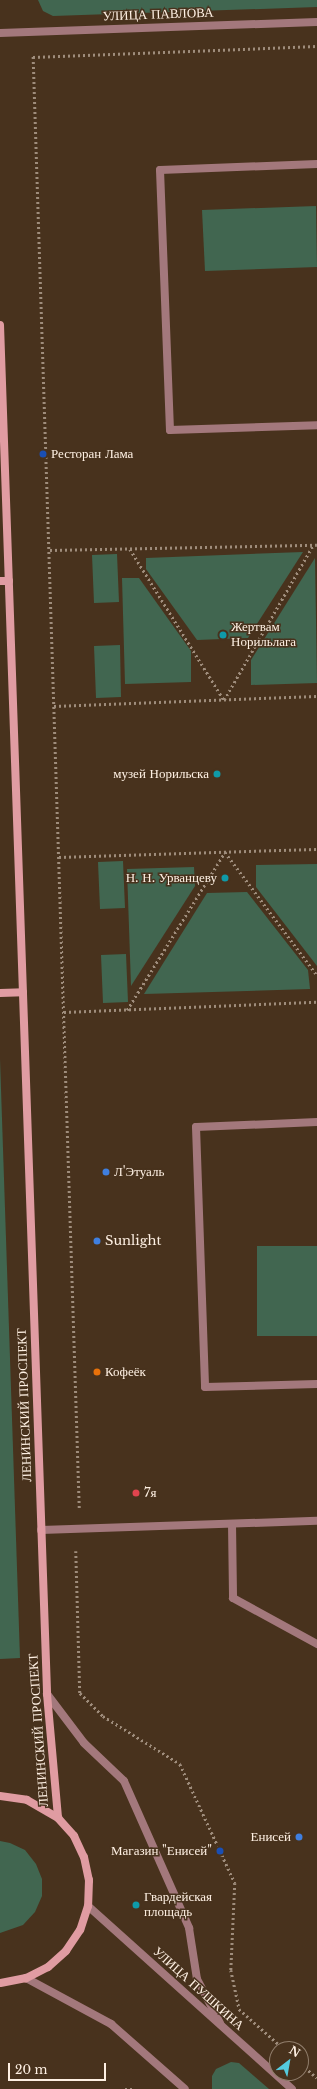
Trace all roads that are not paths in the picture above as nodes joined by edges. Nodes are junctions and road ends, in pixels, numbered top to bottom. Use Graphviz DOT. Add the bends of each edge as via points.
graph roads {
  1 [pos="317,22"];
  2 [pos="0,32"];
  3 [pos="317,164"];
  4 [pos="0,325"];
  5 [pos="317,425"];
  6 [pos="9,580"];
  7 [pos="0,581"];
  8 [pos="0,992"];
  9 [pos="23,992"];
  10 [pos="317,1122"];
  11 [pos="317,1384"];
  12 [pos="317,1522"];
  13 [pos="232,1524"];
  14 [pos="41,1530"];
  15 [pos="317,1644"];
  16 [pos="47,1694"];
  17 [pos="0,1796"];
  18 [pos="58,1818"];
  19 [pos="88,1906"];
  20 [pos="26,1978"];
  21 [pos="0,1983"];
  22 [pos="222,2028"];
  23 [pos="185,2089"];
  24 [pos="292,2089"];
  1 -- 2 [label="street, УЛИЦА ПАВЛОВА"];
  3 -- 5 [label="street" via="160,170 170,430"];
  4 -- 6 [label="main road, ЛЕНИНСКИЙ ПРОСПЕКТ"];
  6 -- 7 [label="main road"];
  6 -- 9 [label="main road, ЛЕНИНСКИЙ ПРОСПЕКТ"];
  8 -- 9 [label="main road"];
  9 -- 14 [label="main road, ЛЕНИНСКИЙ ПРОСПЕКТ"];
  10 -- 11 [label="street" via="196,1126 205,1387"];
  12 -- 13 [label="street"];
  13 -- 14 [label="street"];
  13 -- 15 [label="street" via="233,1598"];
  14 -- 16 [label="main road, ЛЕНИНСКИЙ ПРОСПЕКТ"];
  16 -- 18 [label="main road, ЛЕНИНСКИЙ ПРОСПЕКТ"];
  16 -- 22 [label="street" via="84,1744 124,1781 189,1928 197,1979"];
  17 -- 18 [label="main road" via="27,1800"];
  18 -- 19 [label="main road" via="74,1836 84,1857 89,1880"];
  19 -- 20 [label="main road" via="80,1930 66,1951 48,1967"];
  19 -- 22 [label="street, УЛИЦА ПУШКИНА"];
  20 -- 21 [label="main road"];
  20 -- 23 [label="street" via="111,2024"];
  22 -- 24 [label="street, УЛИЦА ПУШКИНА"];
}
